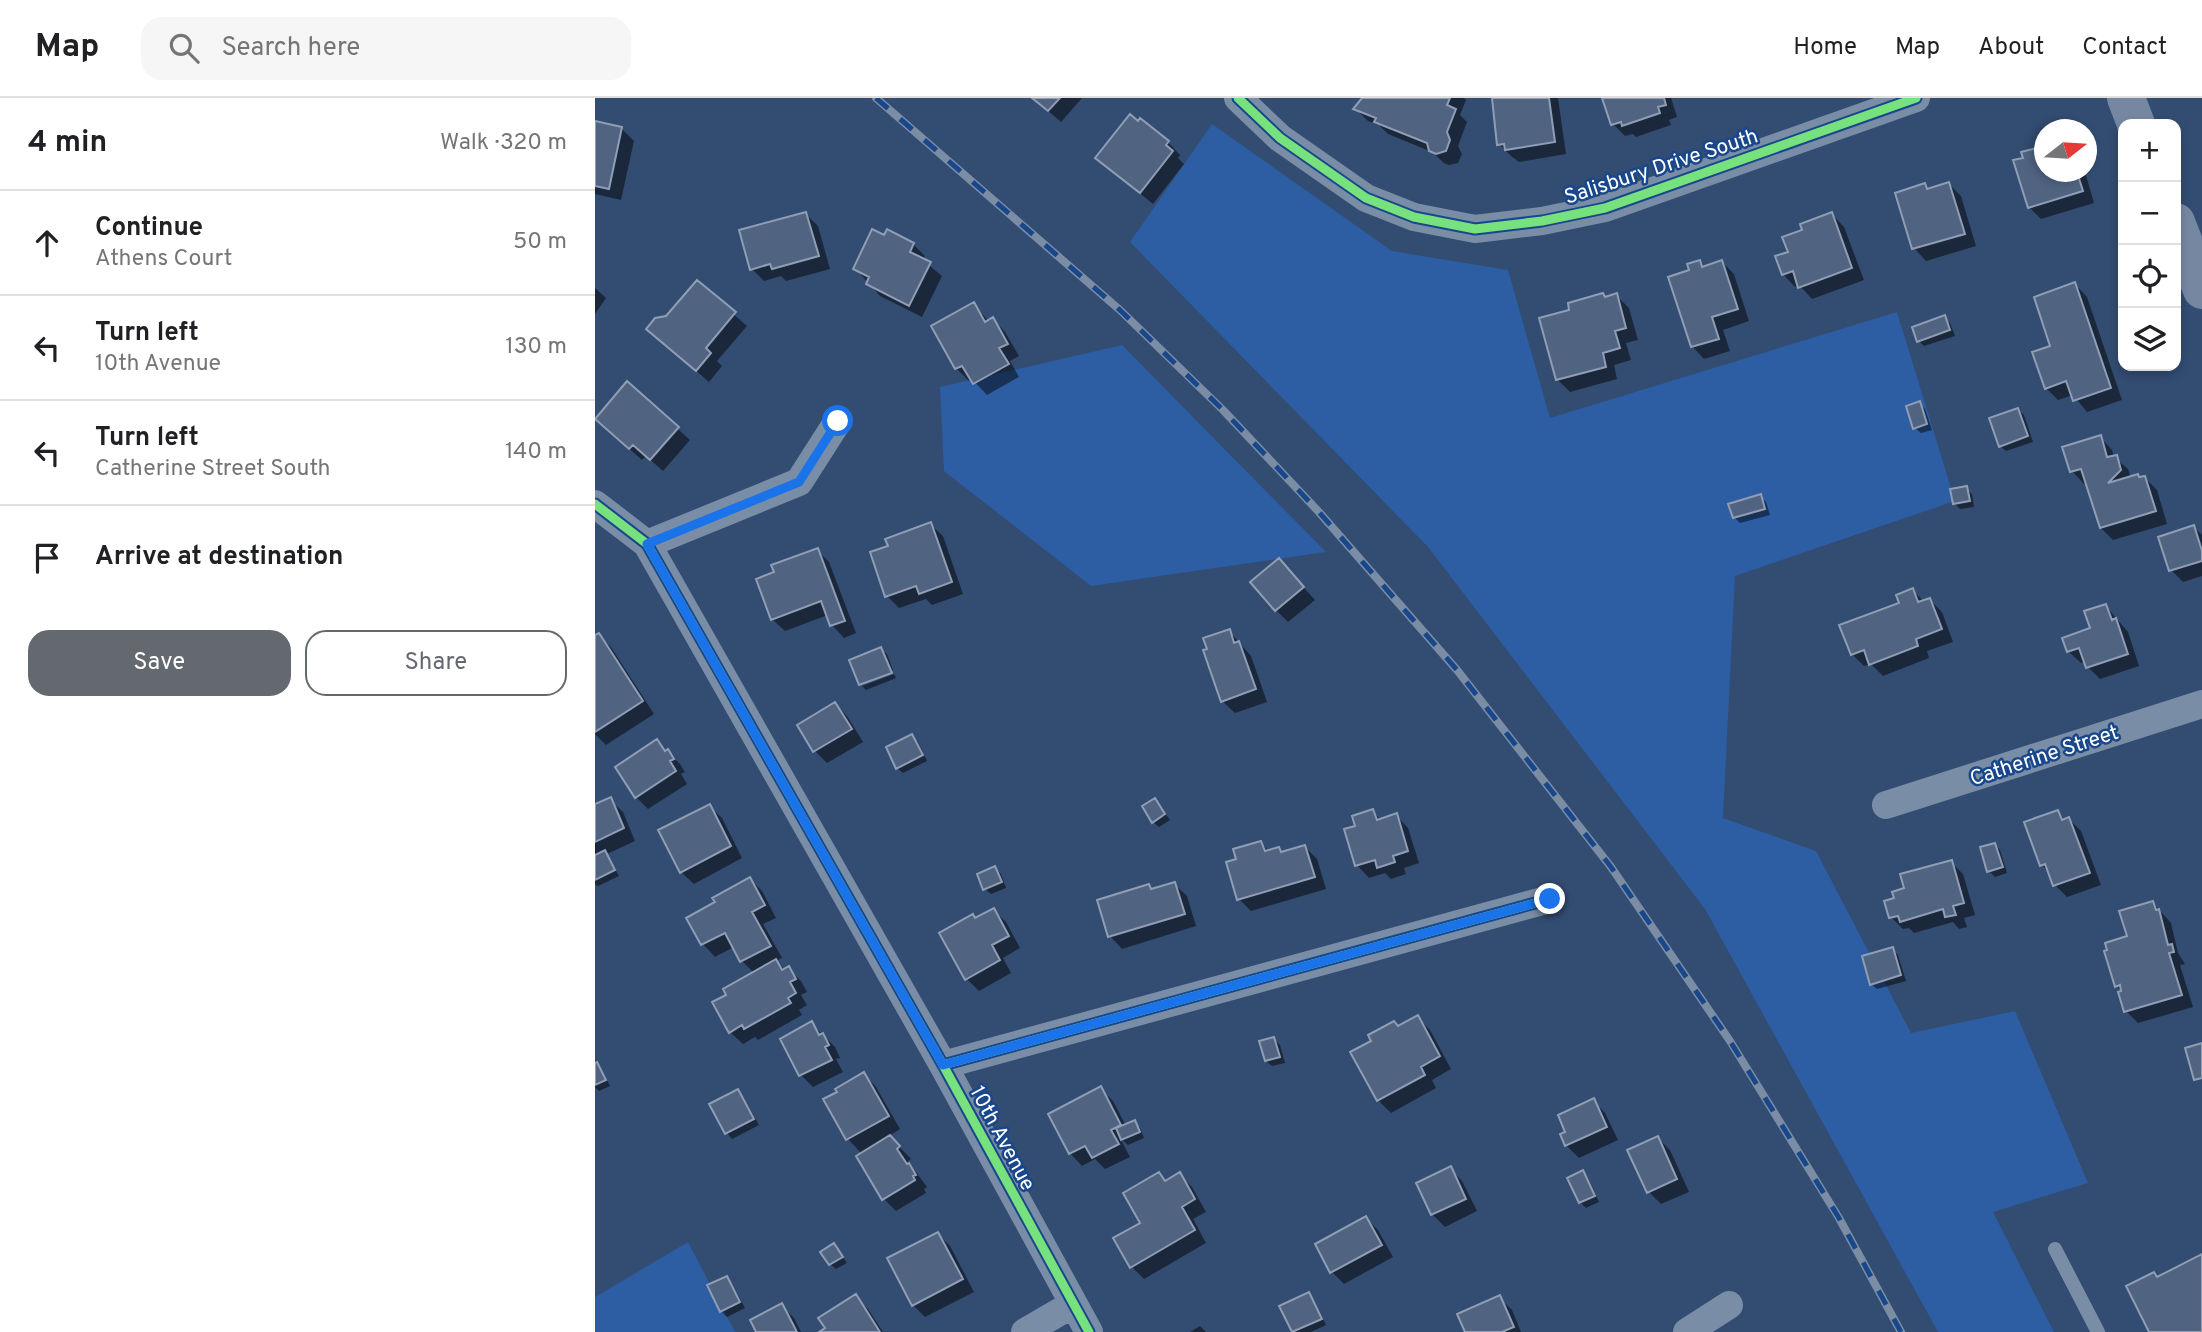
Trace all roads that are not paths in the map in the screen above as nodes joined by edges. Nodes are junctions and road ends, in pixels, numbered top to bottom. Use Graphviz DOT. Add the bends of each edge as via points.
graph roads {
  1 [pos="1238,98"];
  2 [pos="1916,98"];
  3 [pos="2126,98"];
  4 [pos="2134,119"];
  5 [pos="2181,235"];
  6 [pos="2202,290"];
  7 [pos="838,421"];
  8 [pos="595,504"];
  9 [pos="647,544"];
  10 [pos="2202,704"];
  11 [pos="1886,805"];
  12 [pos="1550,899"];
  13 [pos="943,1065"];
  14 [pos="2055,1249"];
  15 [pos="1073,1304"];
  16 [pos="1729,1305"];
  17 [pos="1025,1332"];
  18 [pos="1089,1332"];
  19 [pos="1687,1332"];
  20 [pos="2098,1332"];
  1 -- 2 [label="street, Salisbury Drive South" via="1280,138 1366,198 1414,217 1475,229 1605,208"];
  3 -- 4 [label="street"];
  5 -- 6 [label="street"];
  7 -- 9 [label="street" via="799,482"];
  8 -- 9 [label="street, 10th Avenue"];
  9 -- 13 [label="street, 10th Avenue"];
  10 -- 11 [label="street, Catherine Street"];
  12 -- 13 [label="street"];
  13 -- 15 [label="street, 10th Avenue"];
  14 -- 20 [label="lane"];
  15 -- 17 [label="street"];
  15 -- 18 [label="street, 10th Avenue"];
  16 -- 19 [label="street"];
}
